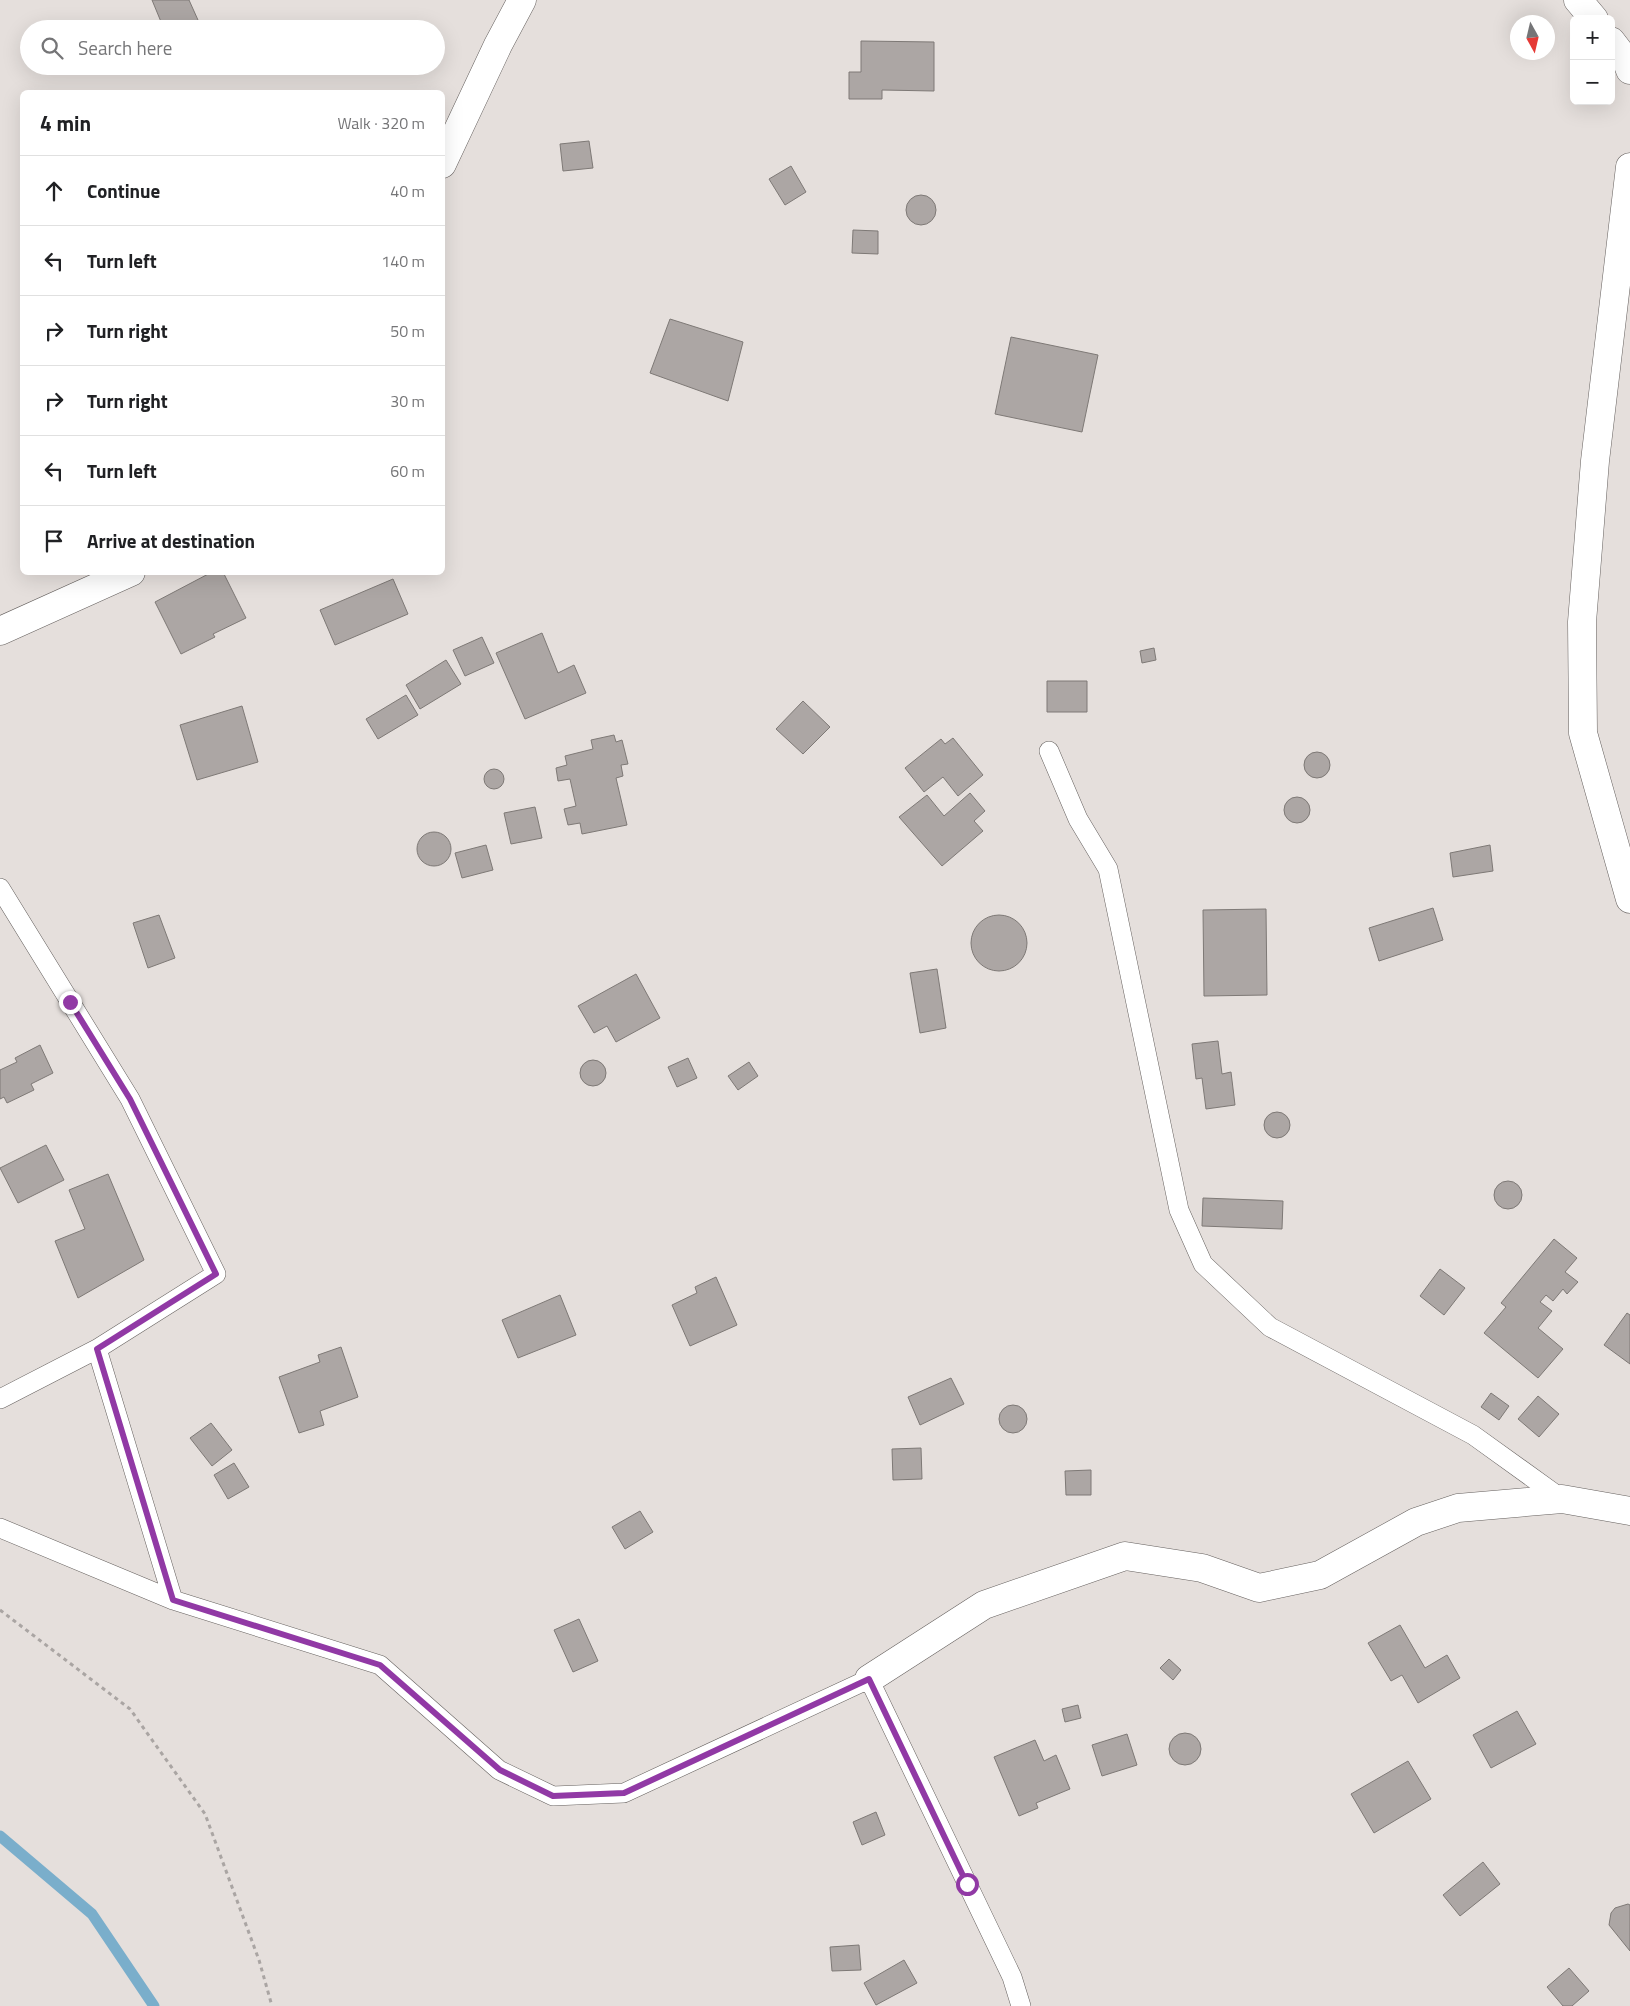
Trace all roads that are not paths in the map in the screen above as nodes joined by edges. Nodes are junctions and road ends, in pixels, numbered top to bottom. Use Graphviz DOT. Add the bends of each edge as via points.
graph roads {
  1 [pos="522,0"];
  2 [pos="1578,0"];
  3 [pos="1591,15"];
  4 [pos="1615,46"];
  5 [pos="1630,70"];
  6 [pos="445,158"];
  7 [pos="1630,167"];
  8 [pos="124,575"];
  9 [pos="0,631"];
  10 [pos="1049,751"];
  11 [pos="0,888"];
  12 [pos="1630,899"];
  13 [pos="97,1349"];
  14 [pos="0,1399"];
  15 [pos="1562,1499"];
  16 [pos="1630,1511"];
  17 [pos="0,1528"];
  18 [pos="173,1600"];
  19 [pos="869,1679"];
  20 [pos="1021,2006"];
  1 -- 6 [label="street"];
  2 -- 3 [label="street"];
  4 -- 5 [label="street"];
  7 -- 12 [label="street" via="1594,461 1582,622 1583,733"];
  8 -- 9 [label="street"];
  10 -- 15 [label="lane" via="1078,819 1108,869 1179,1210 1204,1264 1270,1327 1473,1435"];
  11 -- 13 [label="lane" via="130,1099 216,1274"];
  13 -- 14 [label="lane"];
  13 -- 18 [label="lane"];
  15 -- 16 [label="street"];
  15 -- 19 [label="street" via="1458,1508 1416,1522 1320,1575 1259,1588 1202,1568 1125,1556 984,1605"];
  17 -- 18 [label="lane"];
  18 -- 19 [label="lane" via="380,1665 500,1770 553,1796 624,1793"];
  19 -- 20 [label="lane" via="1012,1977"];
}
